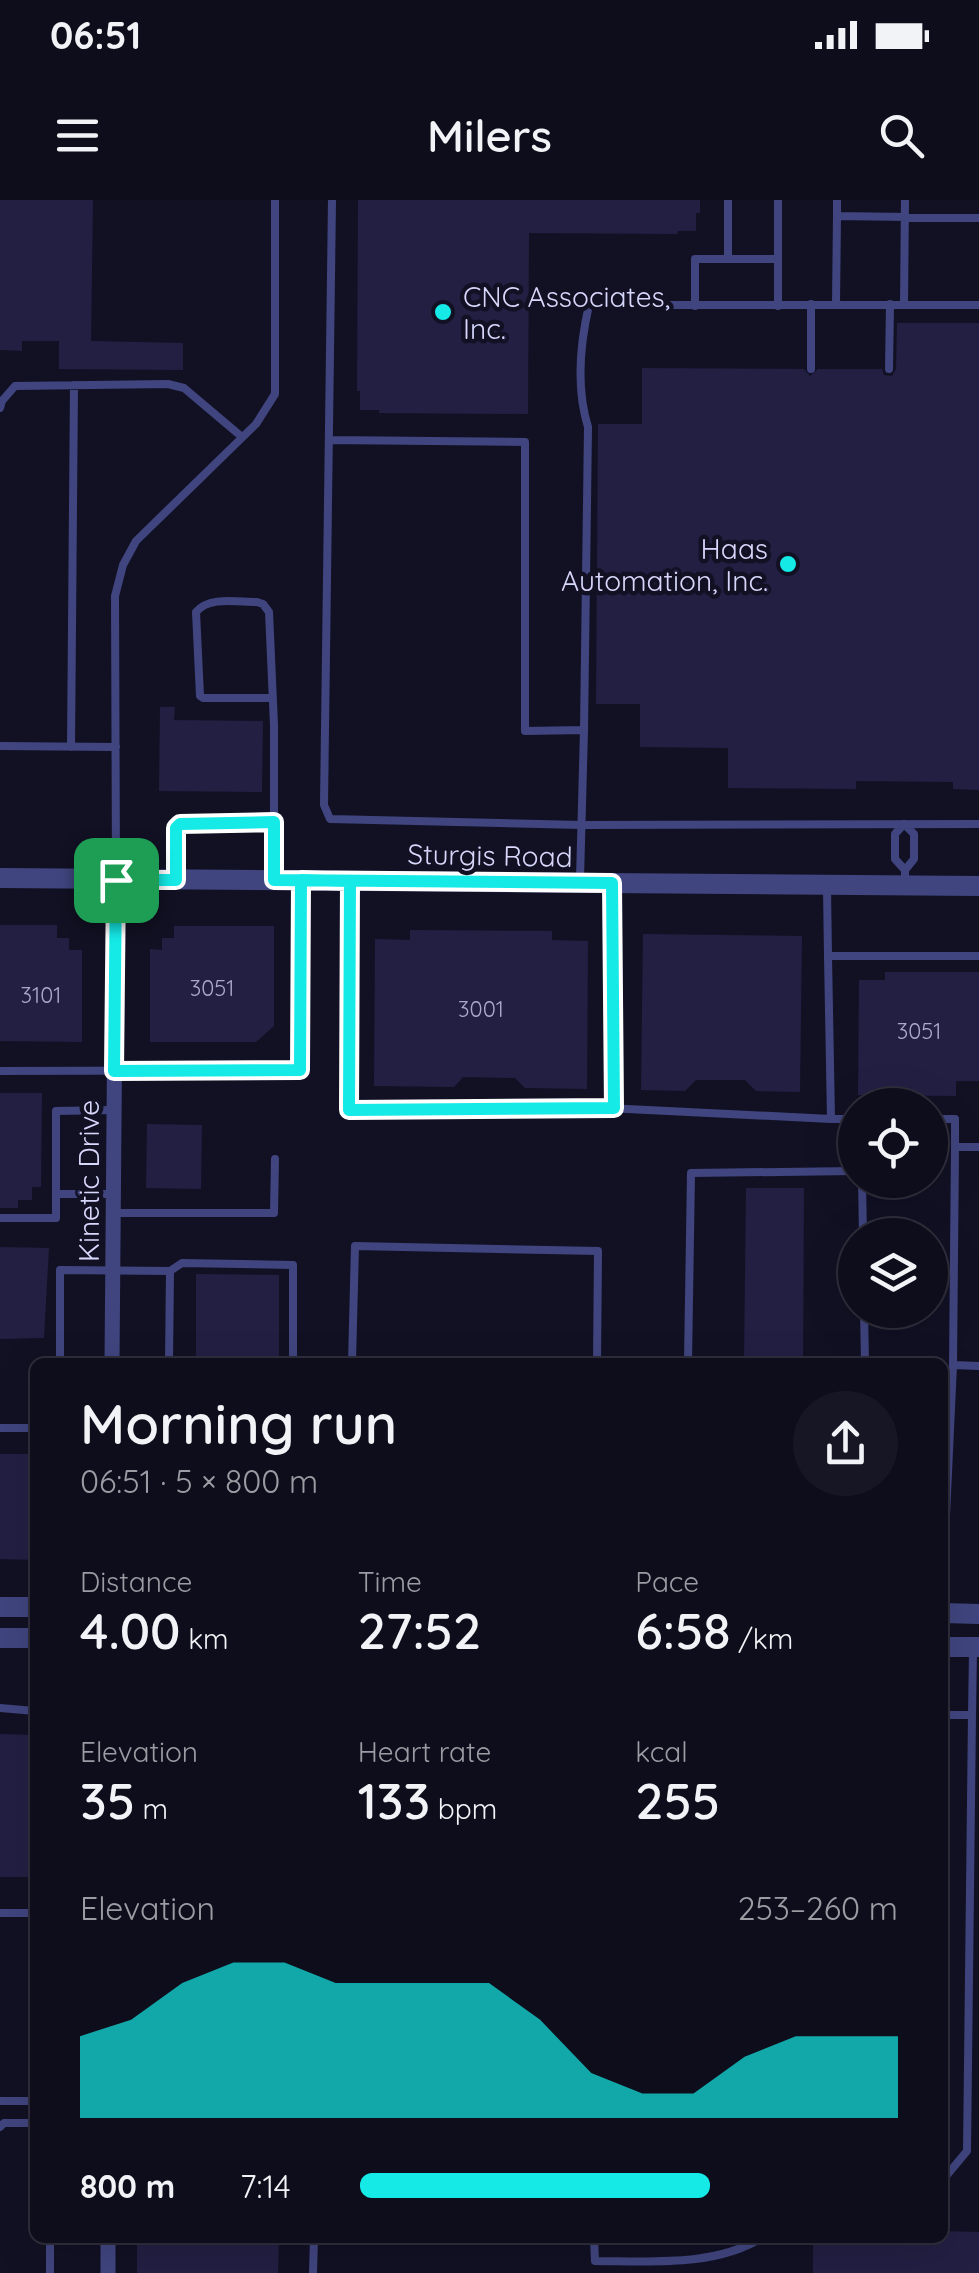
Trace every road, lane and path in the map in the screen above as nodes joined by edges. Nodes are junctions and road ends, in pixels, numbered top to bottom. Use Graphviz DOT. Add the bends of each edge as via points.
graph roads {
  1 [pos="275,200"];
  2 [pos="332,200"];
  3 [pos="728,200"];
  4 [pos="778,200"];
  5 [pos="837,200"];
  6 [pos="905,200"];
  7 [pos="836,216"];
  8 [pos="904,217"];
  9 [pos="979,218"];
  10 [pos="728,258"];
  11 [pos="778,258"];
  12 [pos="812,304"];
  13 [pos="836,304"];
  14 [pos="890,304"];
  15 [pos="904,304"];
  16 [pos="979,304"];
  17 [pos="696,306"];
  18 [pos="778,306"];
  19 [pos="811,369"];
  20 [pos="890,369"];
  21 [pos="74,385"];
  22 [pos="0,408"];
  23 [pos="242,437"];
  24 [pos="329,440"];
  25 [pos="271,698"];
  26 [pos="584,730"];
  27 [pos="0,746"];
  28 [pos="71,747"];
  29 [pos="116,747"];
  30 [pos="274,822"];
  31 [pos="904,824"];
  32 [pos="979,824"];
  33 [pos="582,825"];
  34 [pos="0,878"];
  35 [pos="906,878"];
  36 [pos="116,880"];
  37 [pos="176,880"];
  38 [pos="274,880"];
  39 [pos="301,880"];
  40 [pos="350,881"];
  41 [pos="612,883"];
  42 [pos="580,884"];
  43 [pos="827,885"];
  44 [pos="979,886"];
  45 [pos="828,956"];
  46 [pos="979,956"];
  47 [pos="0,1071"];
  48 [pos="114,1071"];
  49 [pos="614,1108"];
  50 [pos="114,1110"];
  51 [pos="832,1119"];
  52 [pos="838,1119"];
  53 [pos="948,1119"];
  54 [pos="979,1146"];
  55 [pos="955,1147"];
  56 [pos="275,1159"];
  57 [pos="838,1172"];
  58 [pos="56,1194"];
  59 [pos="113,1194"];
  60 [pos="114,1213"];
  61 [pos="0,1218"];
  62 [pos="113,1270"];
  63 [pos="170,1271"];
  64 [pos="864,1328"];
  65 [pos="60,1358"];
  66 [pos="112,1358"];
  67 [pos="169,1358"];
  68 [pos="292,1358"];
  69 [pos="352,1358"];
  70 [pos="597,1358"];
  71 [pos="688,1358"];
  72 [pos="865,1358"];
  73 [pos="953,1365"];
  74 [pos="979,1366"];
  75 [pos="0,1428"];
  76 [pos="30,1428"];
  77 [pos="948,1460"];
  78 [pos="0,1607"];
  79 [pos="30,1607"];
  80 [pos="948,1614"];
  81 [pos="979,1614"];
  82 [pos="0,1638"];
  83 [pos="30,1638"];
  84 [pos="948,1647"];
  85 [pos="976,1647"];
  86 [pos="0,1708"];
  87 [pos="30,1711"];
  88 [pos="948,1715"];
  89 [pos="972,1715"];
  90 [pos="0,1913"];
  91 [pos="30,1913"];
  92 [pos="0,2101"];
  93 [pos="30,2101"];
  94 [pos="30,2122"];
  95 [pos="0,2127"];
  96 [pos="948,2174"];
  97 [pos="50,2243"];
  98 [pos="108,2243"];
  99 [pos="314,2243"];
  100 [pos="594,2243"];
  101 [pos="753,2243"];
  102 [pos="50,2273"];
  103 [pos="108,2273"];
  104 [pos="313,2273"];
  1 -- 23 [label="lane" via="274,394"];
  2 -- 24 [label="lane"];
  3 -- 10 [label="lane"];
  4 -- 11 [label="lane"];
  5 -- 7 [label="lane"];
  6 -- 8 [label="lane"];
  7 -- 8 [label="lane"];
  7 -- 13 [label="lane"];
  8 -- 9 [label="lane"];
  8 -- 15 [label="lane"];
  10 -- 11 [label="lane"];
  10 -- 17 [label="lane" via="696,258"];
  11 -- 18 [label="lane"];
  12 -- 13 [label="lane"];
  12 -- 18 [label="lane"];
  12 -- 19 [label="lane"];
  13 -- 14 [label="lane"];
  14 -- 15 [label="lane"];
  14 -- 20 [label="lane"];
  15 -- 16 [label="lane"];
  17 -- 18 [label="lane"];
  17 -- 26 [label="lane" via="589,305 582,336 588,427"];
  21 -- 22 [label="lane" via="15,386"];
  21 -- 23 [label="lane" via="184,388"];
  21 -- 28 [label="lane"];
  23 -- 29 [label="lane" via="136,541 123,565 115,596"];
  24 -- 26 [label="lane" via="526,442 525,731"];
  24 -- 33 [label="lane" via="324,805 330,820"];
  25 -- 25 [label="lane" via="267,607 199,607 200,696"];
  25 -- 30 [label="lane"];
  26 -- 33 [label="lane"];
  27 -- 28 [label="lane"];
  28 -- 29 [label="lane"];
  29 -- 36 [label="lane"];
  30 -- 37 [label="lane" via="180,824"];
  30 -- 38 [label="lane"];
  31 -- 32 [label="lane"];
  31 -- 33 [label="lane"];
  31 -- 35 [label="lane" via="896,834 895,858"];
  31 -- 35 [label="lane" via="914,834"];
  33 -- 42 [label="lane"];
  34 -- 36 [label="street, Sturgis Road"];
  35 -- 43 [label="street, Sturgis Road"];
  35 -- 44 [label="street, Sturgis Road"];
  36 -- 37 [label="street, Sturgis Road"];
  36 -- 48 [label="street, Kinetic Drive"];
  37 -- 38 [label="street, Sturgis Road"];
  38 -- 39 [label="street, Sturgis Road"];
  39 -- 40 [label="street, Sturgis Road"];
  39 -- 48 [label="lane" via="300,1070"];
  40 -- 42 [label="street, Sturgis Road"];
  40 -- 49 [label="lane" via="349,1110"];
  41 -- 42 [label="street, Sturgis Road"];
  41 -- 43 [label="street, Sturgis Road"];
  41 -- 49 [label="lane"];
  43 -- 45 [label="lane"];
  45 -- 46 [label="lane"];
  45 -- 51 [label="lane"];
  47 -- 48 [label="lane"];
  48 -- 50 [label="street, Kinetic Drive"];
  49 -- 51 [label="lane"];
  50 -- 58 [label="lane" via="56,1111"];
  50 -- 59 [label="street, Kinetic Drive"];
  51 -- 52 [label="lane"];
  53 -- 55 [label="lane" via="955,1119"];
  54 -- 55 [label="lane"];
  55 -- 73 [label="lane"];
  56 -- 60 [label="lane" via="274,1214"];
  57 -- 71 [label="lane" via="691,1173"];
  58 -- 59 [label="lane"];
  58 -- 61 [label="lane" via="56,1218"];
  59 -- 60 [label="street, Kinetic Drive"];
  60 -- 62 [label="street, Kinetic Drive"];
  62 -- 63 [label="lane"];
  62 -- 65 [label="lane" via="60,1270"];
  62 -- 66 [label="street, Kinetic Drive"];
  63 -- 67 [label="lane"];
  63 -- 68 [label="lane" via="182,1263 292,1265"];
  64 -- 72 [label="lane"];
  69 -- 70 [label="lane" via="354,1246 598,1250"];
  73 -- 74 [label="lane"];
  73 -- 77 [label="lane"];
  75 -- 76 [label="lane"];
  78 -- 79 [label="street"];
  80 -- 81 [label="street"];
  82 -- 83 [label="street"];
  84 -- 85 [label="street"];
  85 -- 89 [label="lane"];
  86 -- 87 [label="lane"];
  88 -- 89 [label="lane"];
  89 -- 96 [label="lane" via="966,2151"];
  90 -- 91 [label="lane"];
  92 -- 93 [label="lane"];
  94 -- 95 [label="lane"];
  97 -- 102 [label="lane"];
  98 -- 103 [label="street"];
  99 -- 104 [label="lane"];
  100 -- 101 [label="lane" via="595,2261 720,2254"];
}
